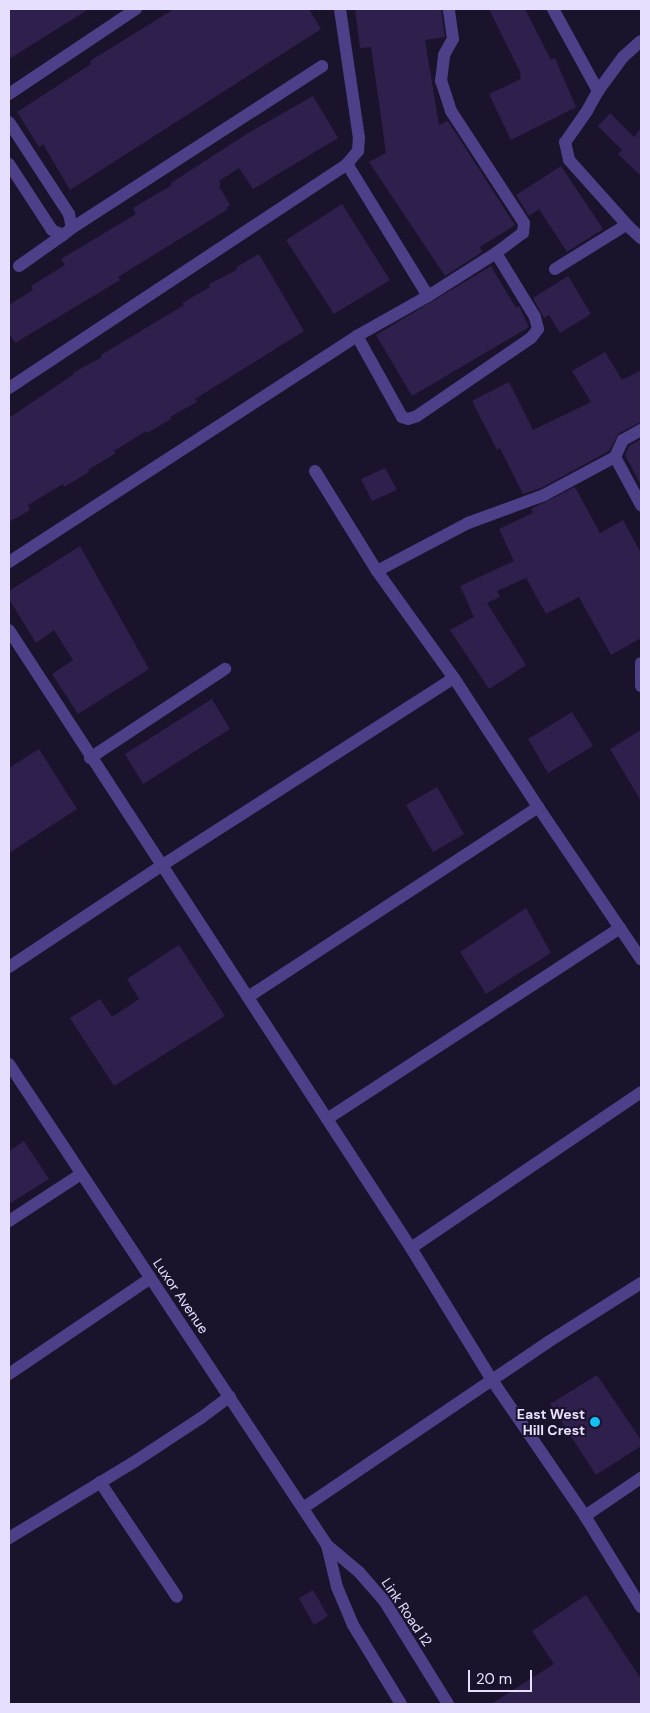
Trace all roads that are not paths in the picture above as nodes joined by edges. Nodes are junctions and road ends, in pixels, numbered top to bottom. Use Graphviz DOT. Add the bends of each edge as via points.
graph roads {
  1 [pos="136,9"];
  2 [pos="340,9"];
  3 [pos="449,9"];
  4 [pos="553,9"];
  5 [pos="641,41"];
  6 [pos="322,66"];
  7 [pos="598,91"];
  8 [pos="9,94"];
  9 [pos="9,122"];
  10 [pos="9,164"];
  11 [pos="347,164"];
  12 [pos="626,225"];
  13 [pos="67,231"];
  14 [pos="641,238"];
  15 [pos="496,254"];
  16 [pos="19,266"];
  17 [pos="555,269"];
  18 [pos="428,296"];
  19 [pos="357,336"];
  20 [pos="9,388"];
  21 [pos="641,430"];
  22 [pos="614,457"];
  23 [pos="315,471"];
  24 [pos="641,505"];
  25 [pos="9,562"];
  26 [pos="377,571"];
  27 [pos="9,630"];
  28 [pos="641,664"];
  29 [pos="225,669"];
  30 [pos="454,678"];
  31 [pos="641,686"];
  32 [pos="90,758"];
  33 [pos="538,808"];
  34 [pos="161,866"];
  35 [pos="620,928"];
  36 [pos="641,959"];
  37 [pos="9,967"];
  38 [pos="248,997"];
  39 [pos="9,1064"];
  40 [pos="641,1092"];
  41 [pos="326,1119"];
  42 [pos="81,1174"];
  43 [pos="9,1221"];
  44 [pos="411,1248"];
  45 [pos="152,1278"];
  46 [pos="641,1283"];
  47 [pos="9,1374"];
  48 [pos="492,1380"];
  49 [pos="230,1396"];
  50 [pos="641,1478"];
  51 [pos="100,1482"];
  52 [pos="303,1508"];
  53 [pos="585,1516"];
  54 [pos="9,1538"];
  55 [pos="327,1545"];
  56 [pos="178,1597"];
  57 [pos="641,1607"];
  58 [pos="401,1704"];
  59 [pos="448,1704"];
  1 -- 8 [label="street"];
  2 -- 11 [label="street" via="359,138 358,151"];
  3 -- 15 [label="street" via="453,39 444,55 441,81 452,111 524,224 523,233"];
  4 -- 7 [label="street"];
  5 -- 7 [label="street" via="623,57"];
  6 -- 13 [label="street"];
  7 -- 12 [label="street" via="564,142 569,160"];
  9 -- 13 [label="street" via="69,214"];
  10 -- 13 [label="street" via="52,230"];
  11 -- 18 [label="street"];
  11 -- 20 [label="street"];
  12 -- 14 [label="street"];
  12 -- 17 [label="street"];
  13 -- 16 [label="street"];
  15 -- 18 [label="street"];
  15 -- 19 [label="street" via="535,317 538,329 531,338 417,416 402,417"];
  18 -- 19 [label="street"];
  19 -- 25 [label="street"];
  21 -- 22 [label="street" via="622,440"];
  22 -- 24 [label="street"];
  22 -- 26 [label="street" via="544,495 468,523"];
  23 -- 26 [label="street"];
  26 -- 30 [label="street"];
  27 -- 32 [label="street"];
  28 -- 31 [label="street"];
  29 -- 32 [label="street"];
  30 -- 33 [label="street"];
  30 -- 34 [label="street"];
  32 -- 34 [label="street"];
  33 -- 35 [label="street"];
  33 -- 38 [label="street"];
  34 -- 37 [label="street"];
  34 -- 38 [label="street"];
  35 -- 36 [label="street"];
  35 -- 41 [label="street"];
  38 -- 41 [label="street"];
  39 -- 42 [label="street, Luxor Avenue"];
  40 -- 44 [label="street"];
  41 -- 44 [label="street"];
  42 -- 43 [label="street"];
  42 -- 45 [label="street, Luxor Avenue"];
  44 -- 48 [label="street"];
  45 -- 47 [label="street"];
  45 -- 49 [label="street, Luxor Avenue"];
  46 -- 48 [label="street"];
  48 -- 52 [label="street"];
  48 -- 53 [label="street"];
  49 -- 51 [label="street"];
  49 -- 52 [label="street, Luxor Avenue"];
  50 -- 53 [label="street"];
  51 -- 54 [label="street"];
  51 -- 56 [label="street"];
  52 -- 55 [label="street, Luxor Avenue"];
  53 -- 57 [label="street"];
  55 -- 58 [label="street" via="337,1587 353,1625"];
  55 -- 59 [label="street, Link Road 12" via="359,1572 385,1602"];
}
